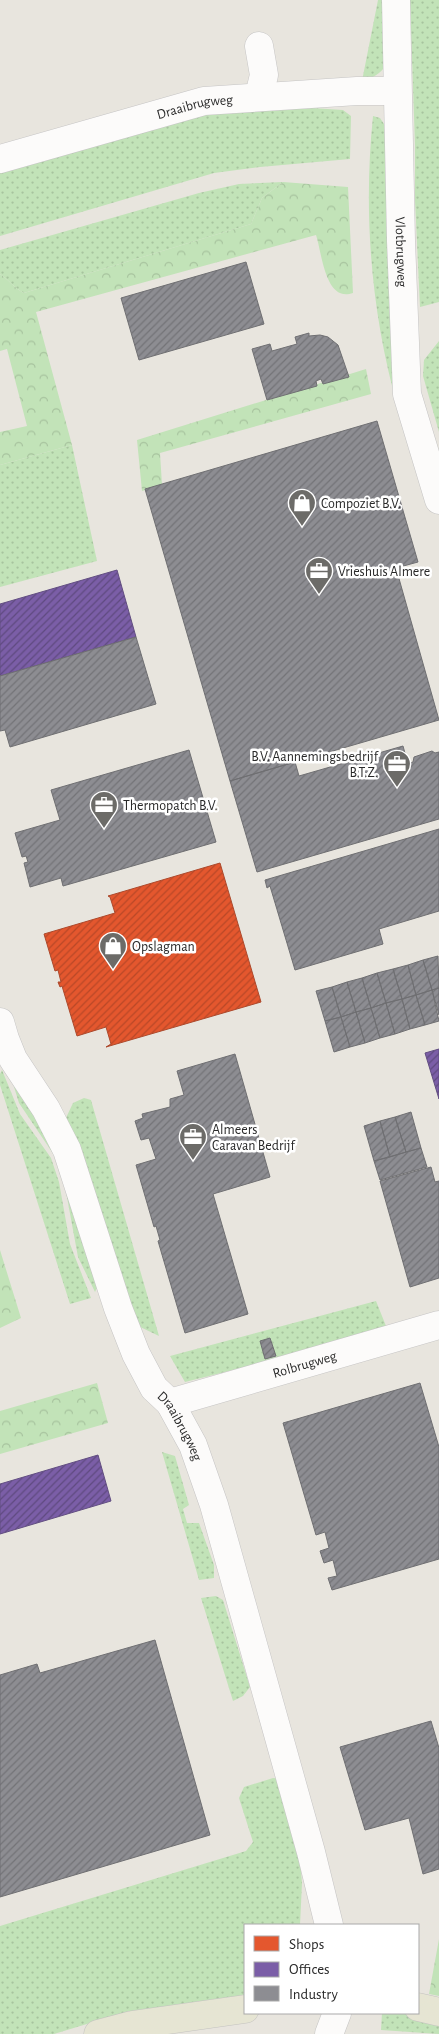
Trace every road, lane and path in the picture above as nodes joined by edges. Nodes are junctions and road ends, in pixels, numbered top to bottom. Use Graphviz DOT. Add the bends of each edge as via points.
graph roads {
  1 [pos="396,0"];
  2 [pos="259,46"];
  3 [pos="397,91"];
  4 [pos="259,96"];
  5 [pos="0,159"];
  6 [pos="439,500"];
  7 [pos="0,1022"];
  8 [pos="439,1325"];
  9 [pos="170,1403"];
  10 [pos="311,1852"];
  11 [pos="314,1924"];
  12 [pos="329,1924"];
  13 [pos="419,2007"];
  14 [pos="244,2009"];
  15 [pos="439,2012"];
  16 [pos="315,2014"];
  17 [pos="337,2014"];
  18 [pos="98,2034"];
  19 [pos="322,2034"];
  20 [pos="329,2034"];
  1 -- 3 [label="street, Vlotbrugweg"];
  2 -- 4 [label="street" via="264,75"];
  3 -- 4 [label="street, Draaibrugweg"];
  3 -- 6 [label="street, Vlotbrugweg" via="406,394"];
  4 -- 5 [label="street, Draaibrugweg" via="204,101"];
  7 -- 9 [label="street, Draaibrugweg" via="13,1059 46,1109 67,1150 136,1354 154,1388"];
  8 -- 9 [label="street, Rolbrugweg"];
  9 -- 10 [label="street, Draaibrugweg" via="192,1445 214,1505"];
  10 -- 11 [label="street, Draaibrugweg"];
  10 -- 12 [label="street, Draaibrugweg"];
  13 -- 15 [label="main road"];
  14 -- 18 [label="main road" via="132,2025"];
  16 -- 19 [label="street"];
  17 -- 20 [label="street"];
}
